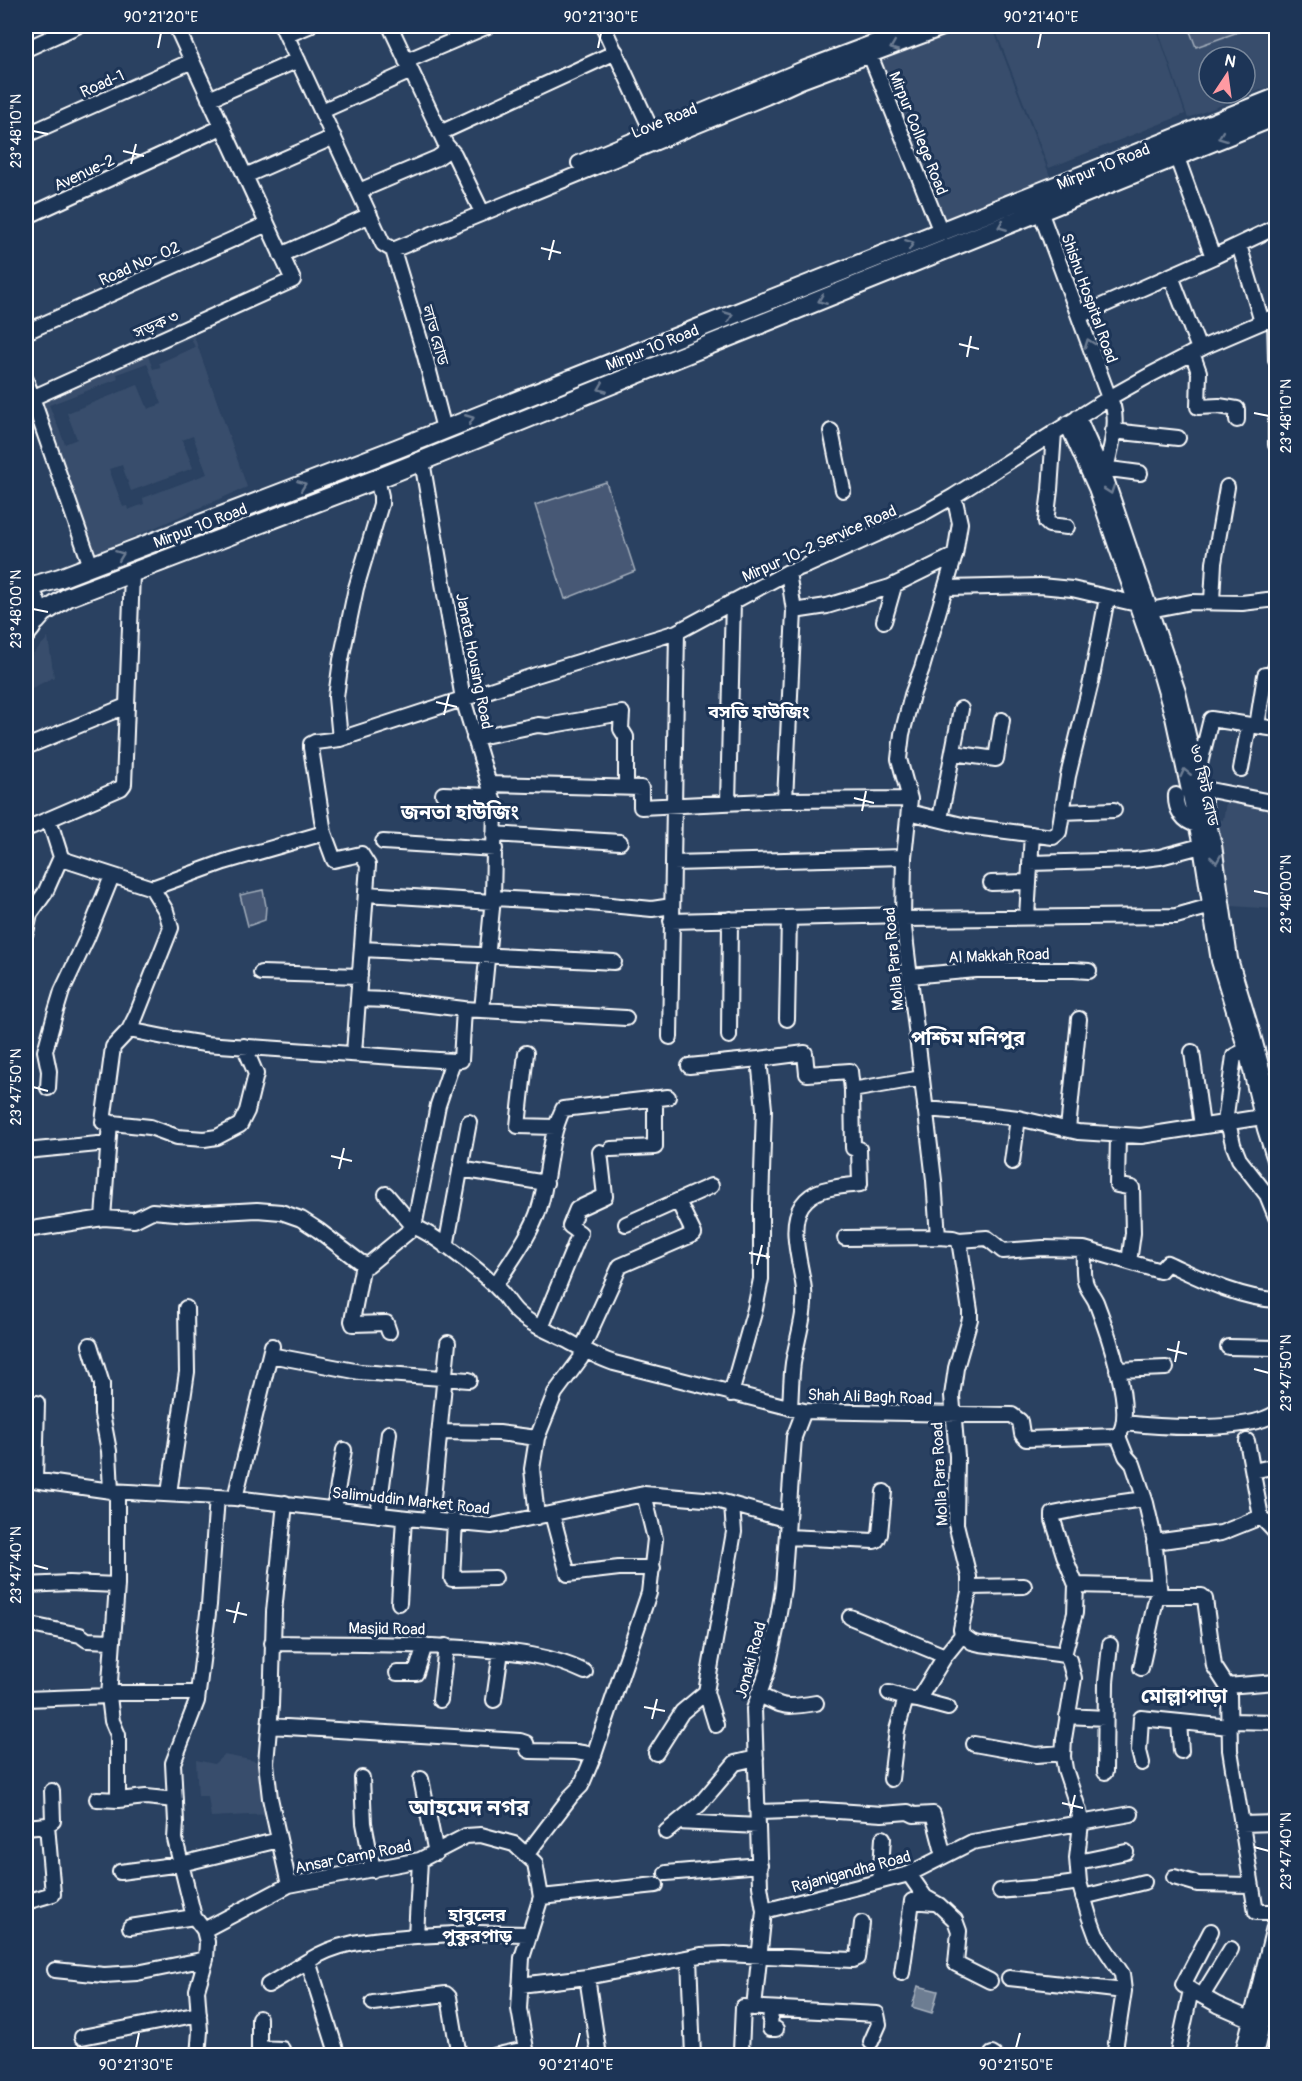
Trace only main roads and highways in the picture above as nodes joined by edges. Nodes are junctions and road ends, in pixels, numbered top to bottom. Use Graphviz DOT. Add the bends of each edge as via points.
graph roads {
  1 [pos="1276,106"];
  2 [pos="877,257"];
  3 [pos="885,274"];
  4 [pos="619,360"];
  5 [pos="626,378"];
  6 [pos="26,589"];
  7 [pos="31,628"];
  2 -- 1 [label="main road, Mirpur 10 Road, one-way" via="1042,190"];
  1 -- 3 [label="main road, Mirpur 10 Road, one-way" via="1176,155"];
  2 -- 3 [label="main road"];
  4 -- 2 [label="main road, Mirpur 10 Road, one-way"];
  3 -- 5 [label="main road, Mirpur 10 Road, one-way"];
  4 -- 5 [label="main road"];
  6 -- 4 [label="main road, Mirpur 10 Road, one-way"];
  5 -- 7 [label="main road, Mirpur 10 Road, one-way" via="377,479 68,597 43,613"];
  6 -- 7 [label="main road" via="38,611"];
}
